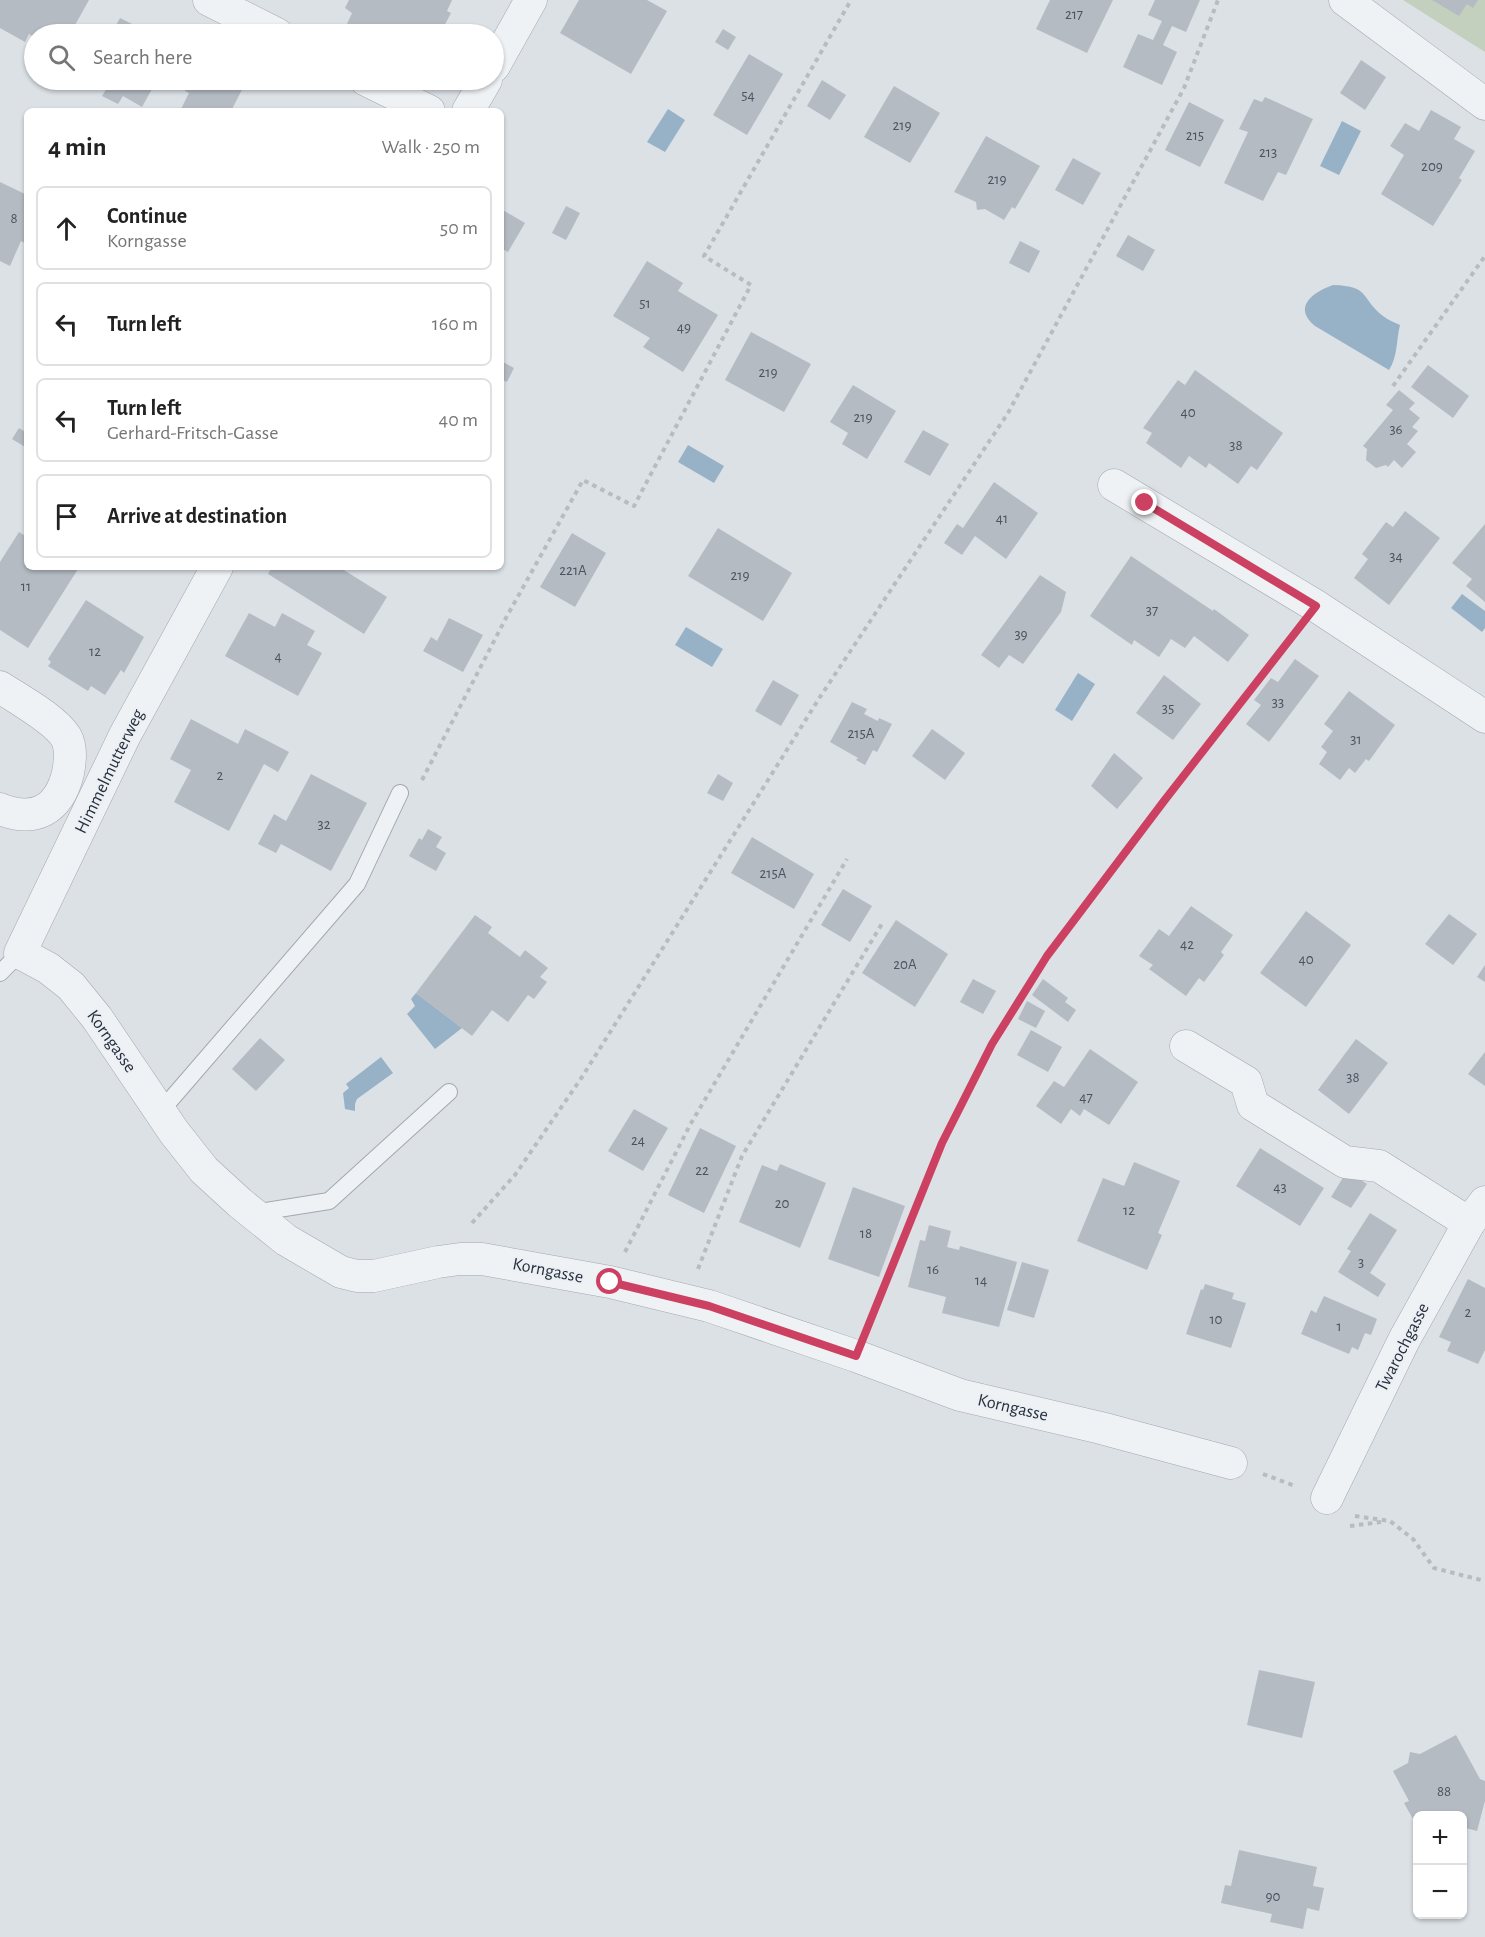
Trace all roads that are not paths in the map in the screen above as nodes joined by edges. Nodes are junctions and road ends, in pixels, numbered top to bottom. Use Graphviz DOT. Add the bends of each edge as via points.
graph roads {
  1 [pos="209,0"];
  2 [pos="531,0"];
  3 [pos="1345,0"];
  4 [pos="257,24"];
  5 [pos="504,48"];
  6 [pos="386,90"];
  7 [pos="480,90"];
  8 [pos="1485,104"];
  9 [pos="423,108"];
  10 [pos="470,108"];
  11 [pos="1114,485"];
  12 [pos="215,570"];
  13 [pos="0,687"];
  14 [pos="1485,717"];
  15 [pos="400,793"];
  16 [pos="0,809"];
  17 [pos="10,963"];
  18 [pos="1186,1046"];
  19 [pos="449,1092"];
  20 [pos="160,1112"];
  21 [pos="252,1213"];
  22 [pos="1480,1219"];
  23 [pos="1231,1463"];
  24 [pos="1327,1497"];
  1 -- 4 [label="street"];
  2 -- 5 [label="street"];
  3 -- 8 [label="street"];
  6 -- 9 [label="street"];
  7 -- 10 [label="street"];
  11 -- 14 [label="street" via="1316,606"];
  12 -- 17 [label="street, Himmelmutterweg" via="125,735"];
  13 -- 16 [label="street" via="60,730 70,750 65,784 49,808 33,815 15,815"];
  15 -- 20 [label="lane" via="357,884"];
  17 -- 20 [label="street, Korngasse" via="48,968 71,986"];
  18 -- 22 [label="street" via="1246,1082 1253,1104 1345,1162 1378,1166"];
  19 -- 21 [label="lane" via="329,1201"];
  20 -- 21 [label="street, Korngasse" via="204,1170"];
  21 -- 23 [label="street, Korngasse" via="286,1240 341,1272 374,1276 438,1262 482,1259 610,1282 709,1306 960,1395"];
  22 -- 24 [label="street, Twarochgasse" via="1404,1340"];
}
